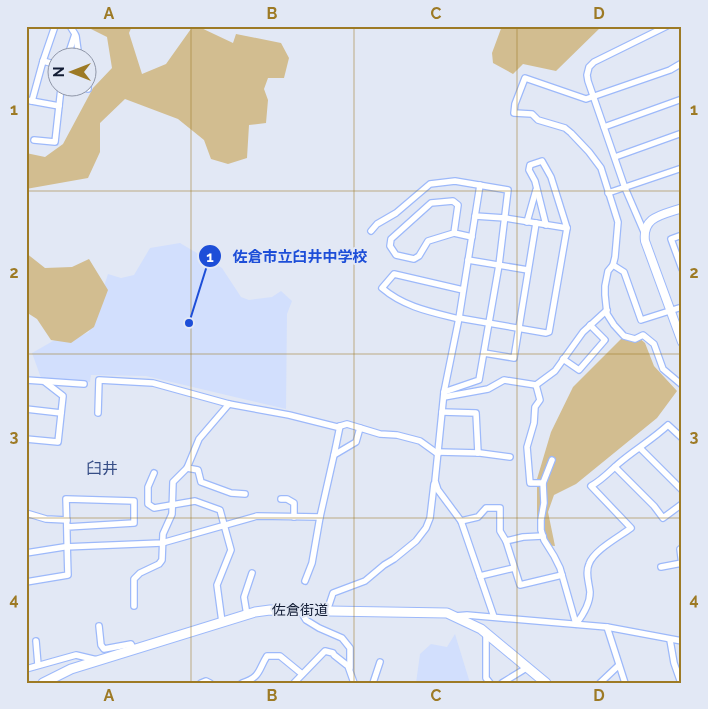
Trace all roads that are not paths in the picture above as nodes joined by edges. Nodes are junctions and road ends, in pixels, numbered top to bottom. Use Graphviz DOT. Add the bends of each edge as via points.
graph roads {
  1 [pos="55,26"];
  2 [pos="69,26"];
  3 [pos="667,26"];
  4 [pos="75,34"];
  5 [pos="70,48"];
  6 [pos="77,48"];
  7 [pos="43,61"];
  8 [pos="48,62"];
  9 [pos="681,65"];
  10 [pos="593,97"];
  11 [pos="60,98"];
  12 [pos="682,99"];
  13 [pos="29,100"];
  14 [pos="59,106"];
  15 [pos="604,127"];
  16 [pos="682,133"];
  17 [pos="34,140"];
  18 [pos="615,157"];
  19 [pos="682,168"];
  20 [pos="480,186"];
  21 [pos="625,188"];
  22 [pos="536,189"];
  23 [pos="608,193"];
  24 [pos="682,208"];
  25 [pos="475,216"];
  26 [pos="505,218"];
  27 [pos="527,222"];
  28 [pos="536,223"];
  29 [pos="546,225"];
  30 [pos="567,228"];
  31 [pos="371,231"];
  32 [pos="644,232"];
  33 [pos="454,233"];
  34 [pos="682,235"];
  35 [pos="472,237"];
  36 [pos="468,260"];
  37 [pos="499,265"];
  38 [pos="613,265"];
  39 [pos="682,269"];
  40 [pos="528,270"];
  41 [pos="463,290"];
  42 [pos="682,307"];
  43 [pos="607,310"];
  44 [pos="671,311"];
  45 [pos="459,318"];
  46 [pos="489,324"];
  47 [pos="590,325"];
  48 [pos="519,329"];
  49 [pos="682,342"];
  50 [pos="484,353"];
  51 [pos="564,359"];
  52 [pos="26,380"];
  53 [pos="45,382"];
  54 [pos="84,384"];
  55 [pos="536,385"];
  56 [pos="682,385"];
  57 [pos="444,395"];
  58 [pos="229,404"];
  59 [pos="26,409"];
  60 [pos="442,412"];
  61 [pos="61,413"];
  62 [pos="98,413"];
  63 [pos="340,426"];
  64 [pos="360,428"];
  65 [pos="682,438"];
  66 [pos="26,439"];
  67 [pos="640,448"];
  68 [pos="438,453"];
  69 [pos="478,453"];
  70 [pos="334,456"];
  71 [pos="510,457"];
  72 [pos="552,460"];
  73 [pos="187,468"];
  74 [pos="615,468"];
  75 [pos="154,473"];
  76 [pos="434,481"];
  77 [pos="543,483"];
  78 [pos="682,490"];
  79 [pos="245,494"];
  80 [pos="281,499"];
  81 [pos="682,504"];
  82 [pos="172,506"];
  83 [pos="26,513"];
  84 [pos="294,517"];
  85 [pos="320,517"];
  86 [pos="461,521"];
  87 [pos="67,524"];
  88 [pos="225,526"];
  89 [pos="543,536"];
  90 [pos="506,541"];
  91 [pos="162,543"];
  92 [pos="67,547"];
  93 [pos="681,548"];
  94 [pos="26,553"];
  95 [pos="682,564"];
  96 [pos="661,567"];
  97 [pos="514,568"];
  98 [pos="252,573"];
  99 [pos="562,575"];
  100 [pos="480,576"];
  101 [pos="305,581"];
  102 [pos="26,582"];
  103 [pos="134,606"];
  104 [pos="300,610"];
  105 [pos="327,611"];
  106 [pos="247,615"];
  107 [pos="455,616"];
  108 [pos="494,617"];
  109 [pos="222,622"];
  110 [pos="576,624"];
  111 [pos="99,626"];
  112 [pos="607,627"];
  113 [pos="486,633"];
  114 [pos="670,640"];
  115 [pos="36,641"];
  116 [pos="682,641"];
  117 [pos="134,650"];
  118 [pos="97,660"];
  119 [pos="380,662"];
  120 [pos="38,665"];
  121 [pos="618,666"];
  122 [pos="528,667"];
  123 [pos="26,669"];
  124 [pos="350,670"];
  125 [pos="302,674"];
  126 [pos="545,682"];
  127 [pos="43,683"];
  128 [pos="201,683"];
  129 [pos="210,683"];
  130 [pos="242,683"];
  131 [pos="294,683"];
  132 [pos="354,683"];
  133 [pos="373,683"];
  134 [pos="490,683"];
  135 [pos="502,683"];
  136 [pos="600,683"];
  137 [pos="625,683"];
  138 [pos="680,683"];
  1 -- 7 [label="street"];
  2 -- 4 [label="street"];
  3 -- 10 [label="street" via="594,62 587,74"];
  4 -- 5 [label="street"];
  4 -- 6 [label="street"];
  7 -- 8 [label="street"];
  7 -- 13 [label="street"];
  9 -- 10 [label="street"];
  10 -- 15 [label="street"];
  10 -- 23 [label="street" via="586,99 525,78 514,113 532,114 538,120 571,133 601,168"];
  11 -- 14 [label="street"];
  12 -- 15 [label="street"];
  13 -- 14 [label="street"];
  14 -- 17 [label="street" via="55,142"];
  15 -- 18 [label="street"];
  16 -- 18 [label="street"];
  18 -- 21 [label="street"];
  19 -- 21 [label="street"];
  20 -- 25 [label="street"];
  20 -- 26 [label="street" via="508,190"];
  20 -- 31 [label="street" via="455,180 430,184"];
  21 -- 23 [label="street"];
  21 -- 32 [label="street"];
  22 -- 27 [label="street"];
  22 -- 29 [label="street"];
  22 -- 30 [label="street" via="528,170 530,165 542,161 551,177"];
  23 -- 38 [label="street" via="618,222"];
  24 -- 32 [label="street" via="652,219"];
  25 -- 26 [label="street"];
  25 -- 35 [label="street"];
  26 -- 27 [label="street"];
  26 -- 37 [label="street"];
  27 -- 28 [label="street"];
  28 -- 29 [label="street"];
  28 -- 40 [label="street"];
  29 -- 30 [label="street"];
  30 -- 48 [label="street" via="551,329 546,333"];
  32 -- 44 [label="street"];
  33 -- 33 [label="street" via="458,205 454,200 432,204 391,239 390,246 396,255 414,259 428,241"];
  33 -- 35 [label="street"];
  34 -- 39 [label="street" via="671,239"];
  35 -- 36 [label="street"];
  36 -- 37 [label="street"];
  36 -- 41 [label="street"];
  37 -- 40 [label="street"];
  37 -- 46 [label="street"];
  38 -- 43 [label="street" via="608,271 605,286"];
  38 -- 44 [label="street" via="624,272 641,320"];
  40 -- 48 [label="street"];
  41 -- 45 [label="street"];
  41 -- 45 [label="street" via="394,274 382,288 406,304"];
  42 -- 44 [label="street"];
  43 -- 47 [label="street"];
  43 -- 56 [label="street" via="624,336 635,338 643,335 654,344 662,369"];
  44 -- 49 [label="street"];
  45 -- 46 [label="street"];
  45 -- 57 [label="street"];
  46 -- 48 [label="street"];
  46 -- 50 [label="street"];
  47 -- 51 [label="street"];
  47 -- 51 [label="street" via="605,340 579,370"];
  48 -- 50 [label="street" via="514,358"];
  50 -- 57 [label="street" via="479,380"];
  51 -- 55 [label="street" via="555,371"];
  52 -- 53 [label="street"];
  53 -- 54 [label="street"];
  53 -- 61 [label="street" via="63,396"];
  55 -- 57 [label="street" via="504,380 488,389"];
  55 -- 77 [label="street" via="540,400 535,407 527,447 530,483"];
  57 -- 60 [label="street"];
  58 -- 62 [label="street" via="153,383 99,380"];
  58 -- 63 [label="street"];
  58 -- 73 [label="street" via="199,439"];
  59 -- 61 [label="street"];
  60 -- 68 [label="street"];
  60 -- 69 [label="street" via="476,412"];
  61 -- 66 [label="street" via="58,442"];
  63 -- 64 [label="street" via="347,424"];
  63 -- 70 [label="street"];
  64 -- 68 [label="street" via="420,441"];
  64 -- 70 [label="street" via="356,442"];
  65 -- 67 [label="street" via="668,425"];
  67 -- 74 [label="street"];
  67 -- 78 [label="street"];
  68 -- 69 [label="street"];
  68 -- 76 [label="street"];
  69 -- 71 [label="street"];
  70 -- 85 [label="street"];
  72 -- 77 [label="street"];
  73 -- 79 [label="street" via="198,470 201,482 231,493"];
  73 -- 82 [label="street" via="173,482"];
  74 -- 81 [label="street" via="663,518"];
  74 -- 110 [label="street" via="591,486 631,528 589,562 590,593"];
  75 -- 82 [label="street" via="148,487 148,504 154,508"];
  76 -- 86 [label="street"];
  76 -- 105 [label="street" via="430,518 416,541 365,581 332,593"];
  77 -- 89 [label="street"];
  80 -- 84 [label="street" via="294,503"];
  82 -- 88 [label="street" via="195,501 220,510"];
  82 -- 91 [label="street"];
  83 -- 87 [label="street"];
  84 -- 85 [label="street"];
  84 -- 88 [label="street" via="257,516"];
  85 -- 101 [label="street"];
  86 -- 90 [label="street" via="478,517 486,508 500,508 500,531"];
  86 -- 100 [label="street"];
  87 -- 87 [label="street" via="66,499 134,501 134,523"];
  87 -- 92 [label="street"];
  88 -- 91 [label="street"];
  88 -- 109 [label="street" via="231,550 217,585"];
  89 -- 90 [label="street"];
  89 -- 99 [label="street"];
  90 -- 97 [label="street"];
  91 -- 92 [label="street"];
  91 -- 103 [label="street" via="159,564 134,579"];
  92 -- 94 [label="street"];
  92 -- 102 [label="street" via="68,574"];
  93 -- 95 [label="street"];
  95 -- 96 [label="street"];
  97 -- 99 [label="street" via="520,585"];
  97 -- 100 [label="street"];
  98 -- 106 [label="street" via="244,597"];
  99 -- 110 [label="street"];
  100 -- 108 [label="street"];
  104 -- 105 [label="main road, 佐倉街道"];
  104 -- 106 [label="main road, 佐倉街道" via="270,610"];
  104 -- 124 [label="street" via="306,620 318,628 342,638 350,648"];
  105 -- 107 [label="main road, 佐倉街道" via="436,611"];
  106 -- 109 [label="main road, 佐倉街道"];
  107 -- 108 [label="street"];
  107 -- 113 [label="main road, 佐倉街道"];
  108 -- 110 [label="street"];
  109 -- 117 [label="main road, 佐倉街道"];
  110 -- 112 [label="street"];
  111 -- 117 [label="street" via="104,649 131,644"];
  112 -- 114 [label="street"];
  112 -- 121 [label="street"];
  113 -- 122 [label="main road, 佐倉街道"];
  113 -- 134 [label="street" via="486,678"];
  114 -- 116 [label="street"];
  114 -- 138 [label="street"];
  115 -- 120 [label="street"];
  117 -- 118 [label="main road, 佐倉街道"];
  118 -- 120 [label="street" via="76,655"];
  118 -- 127 [label="main road, 佐倉街道"];
  119 -- 133 [label="street"];
  120 -- 123 [label="street"];
  121 -- 136 [label="street"];
  121 -- 137 [label="street"];
  122 -- 126 [label="main road, 佐倉街道"];
  122 -- 135 [label="street"];
  124 -- 125 [label="street" via="334,652 325,651"];
  124 -- 132 [label="street"];
  125 -- 130 [label="street" via="280,656 268,656 260,672"];
  125 -- 131 [label="street"];
  128 -- 129 [label="street"];
}
